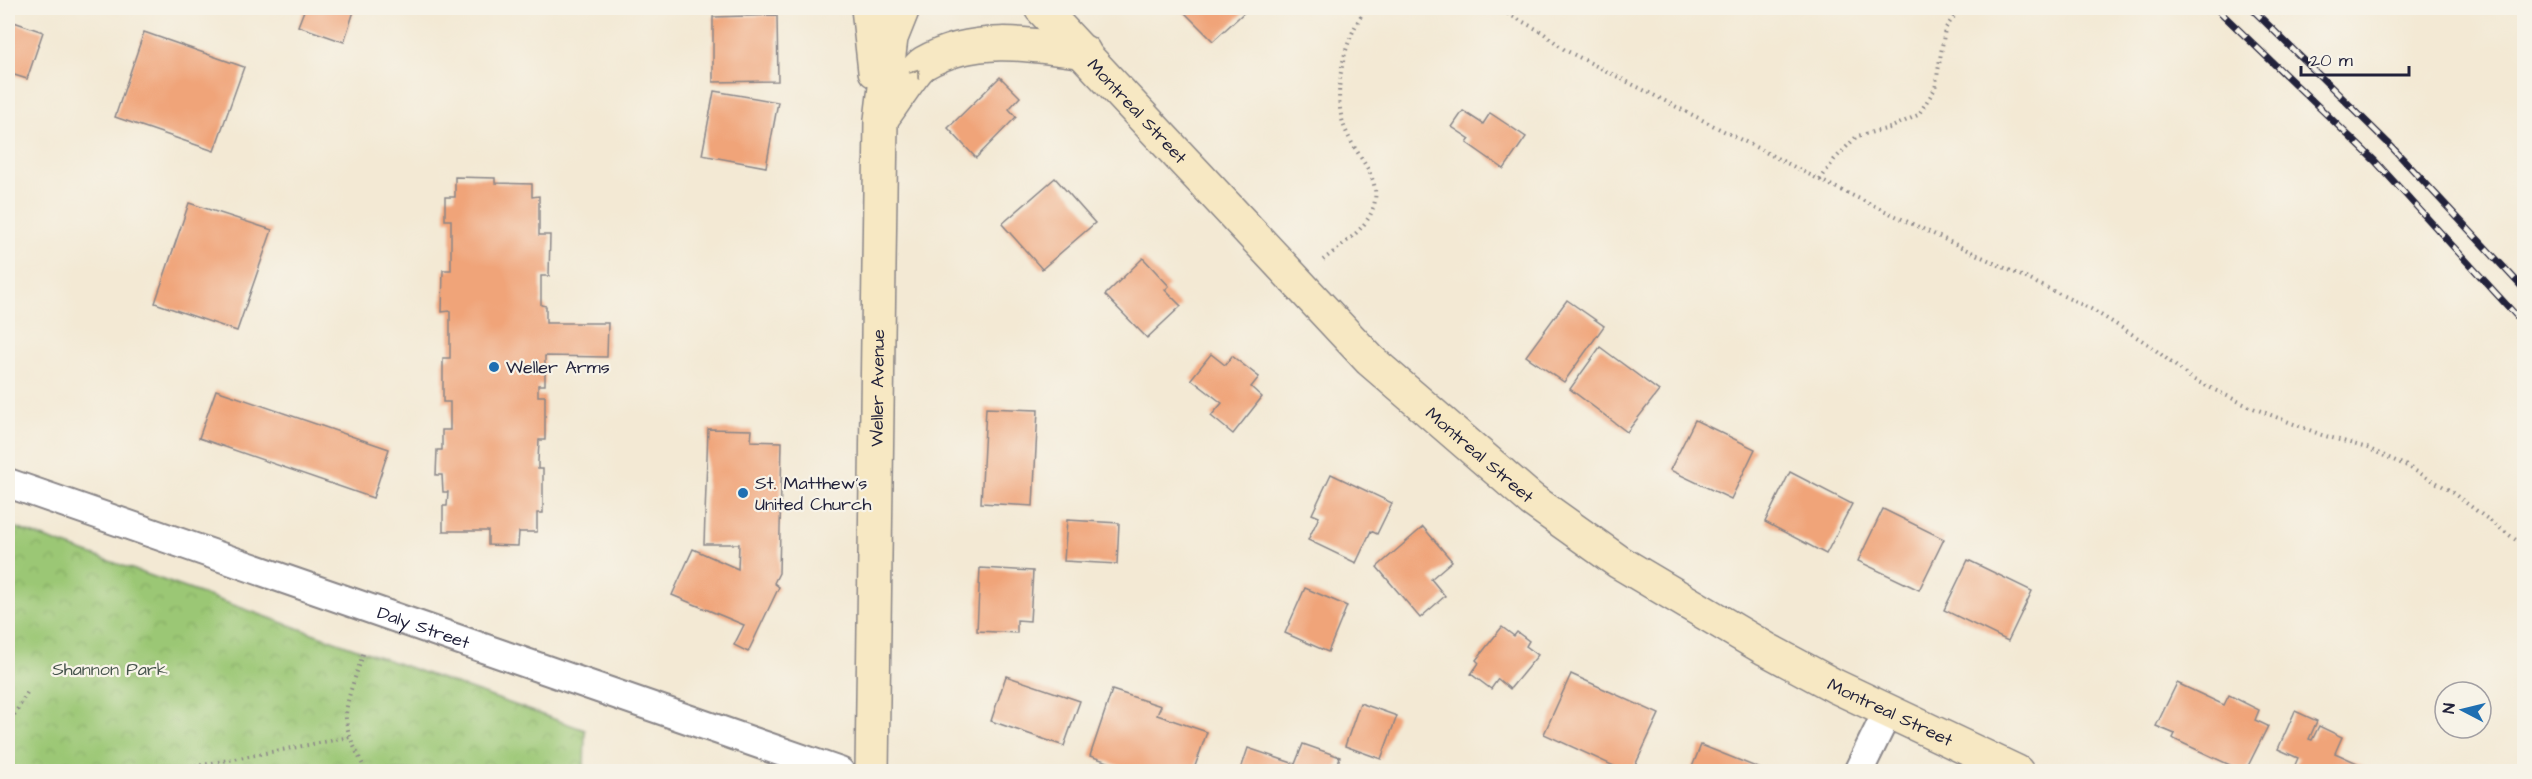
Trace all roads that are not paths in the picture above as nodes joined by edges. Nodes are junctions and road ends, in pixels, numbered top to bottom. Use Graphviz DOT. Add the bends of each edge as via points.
graph roads {
  1 [pos="868,8"];
  2 [pos="903,8"];
  3 [pos="1041,8"];
  4 [pos="1084,52"];
  5 [pos="881,120"];
  6 [pos="8,483"];
  7 [pos="1888,711"];
  8 [pos="840,771"];
  9 [pos="872,771"];
  10 [pos="1858,771"];
  11 [pos="2017,771"];
  1 -- 5 [label="main road"];
  2 -- 5 [label="main road, Weller Avenue" via="891,38"];
  3 -- 4 [label="main road, Montreal Street"];
  5 -- 4 [label="main road, one-way" via="922,64 968,46 1027,44"];
  4 -- 7 [label="main road, Montreal Street" via="1370,360 1532,500 1638,573 1776,654"];
  5 -- 9 [label="main road, Weller Avenue"];
  6 -- 8 [label="street, Daly Street"];
  7 -- 10 [label="street"];
  7 -- 11 [label="main road, Montreal Street"];
}
